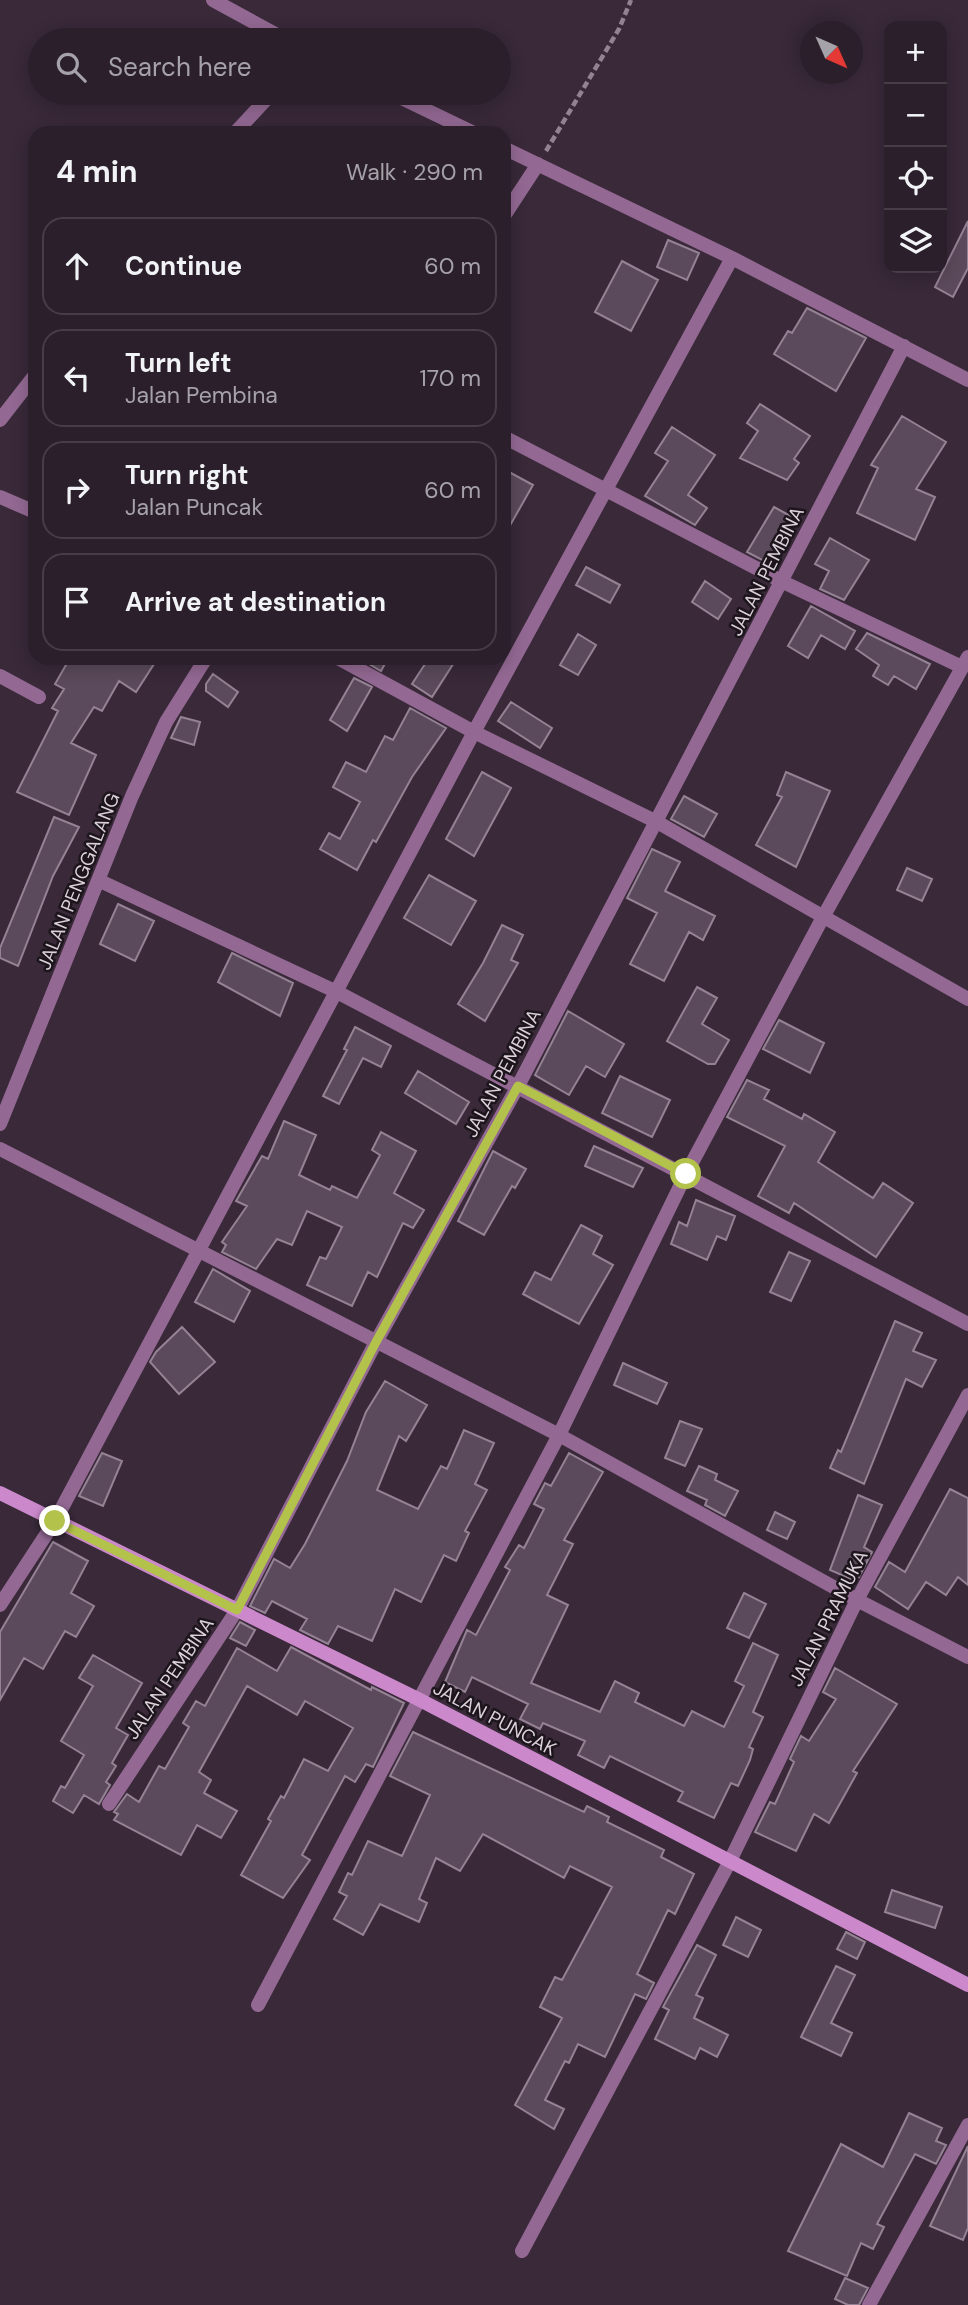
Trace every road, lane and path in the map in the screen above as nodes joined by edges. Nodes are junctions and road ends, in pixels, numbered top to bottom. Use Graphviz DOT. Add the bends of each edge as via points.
graph roads {
  1 [pos="213,0"];
  2 [pos="631,0"];
  3 [pos="264,28"];
  4 [pos="261,105"];
  5 [pos="416,105"];
  6 [pos="241,126"];
  7 [pos="459,126"];
  8 [pos="511,151"];
  9 [pos="538,164"];
  10 [pos="511,205"];
  11 [pos="732,258"];
  12 [pos="904,346"];
  13 [pos="968,380"];
  14 [pos="28,384"];
  15 [pos="0,420"];
  16 [pos="511,441"];
  17 [pos="608,490"];
  18 [pos="0,497"];
  19 [pos="28,509"];
  20 [pos="783,582"];
  21 [pos="965,662"];
  22 [pos="202,665"];
  23 [pos="351,665"];
  24 [pos="0,676"];
  25 [pos="39,697"];
  26 [pos="474,732"];
  27 [pos="657,822"];
  28 [pos="100,881"];
  29 [pos="822,919"];
  30 [pos="337,992"];
  31 [pos="968,999"];
  32 [pos="518,1086"];
  33 [pos="0,1124"];
  34 [pos="0,1149"];
  35 [pos="686,1174"];
  36 [pos="200,1249"];
  37 [pos="968,1324"];
  38 [pos="376,1342"];
  39 [pos="968,1395"];
  40 [pos="559,1435"];
  41 [pos="0,1493"];
  42 [pos="55,1521"];
  43 [pos="857,1600"];
  44 [pos="0,1605"];
  45 [pos="237,1610"];
  46 [pos="968,1657"];
  47 [pos="421,1700"];
  48 [pos="109,1804"];
  49 [pos="729,1863"];
  50 [pos="968,1985"];
  51 [pos="258,2006"];
  52 [pos="968,2125"];
  53 [pos="522,2251"];
  54 [pos="869,2305"];
  1 -- 3 [label="street"];
  2 -- 9 [label="path" via="619,29"];
  4 -- 6 [label="street"];
  5 -- 7 [label="street"];
  8 -- 9 [label="street"];
  9 -- 10 [label="street"];
  9 -- 11 [label="street"];
  11 -- 12 [label="street"];
  11 -- 17 [label="street"];
  12 -- 13 [label="street"];
  12 -- 20 [label="street, JALAN PEMBINA"];
  14 -- 15 [label="street"];
  16 -- 17 [label="street"];
  17 -- 20 [label="street"];
  17 -- 26 [label="street"];
  18 -- 19 [label="street"];
  20 -- 21 [label="street"];
  20 -- 27 [label="street, JALAN PEMBINA"];
  21 -- 29 [label="street"];
  22 -- 28 [label="street, JALAN PENGGALANG" via="166,722"];
  23 -- 26 [label="street"];
  24 -- 25 [label="street"];
  26 -- 27 [label="street"];
  26 -- 30 [label="street"];
  27 -- 29 [label="street"];
  27 -- 32 [label="street, JALAN PEMBINA"];
  28 -- 30 [label="street"];
  28 -- 33 [label="street, JALAN PENGGALANG"];
  29 -- 31 [label="street"];
  29 -- 35 [label="street"];
  30 -- 32 [label="street"];
  30 -- 36 [label="street"];
  32 -- 35 [label="street"];
  32 -- 38 [label="street, JALAN PEMBINA"];
  34 -- 36 [label="street"];
  35 -- 37 [label="street"];
  35 -- 40 [label="street"];
  36 -- 38 [label="street"];
  36 -- 42 [label="street"];
  38 -- 40 [label="street"];
  38 -- 45 [label="street, JALAN PEMBINA"];
  39 -- 43 [label="street, JALAN PRAMUKA"];
  40 -- 43 [label="street"];
  40 -- 47 [label="street"];
  41 -- 42 [label="street, JALAN PUNCAK"];
  42 -- 44 [label="street"];
  42 -- 45 [label="street, JALAN PUNCAK"];
  43 -- 46 [label="street"];
  43 -- 49 [label="street, JALAN PRAMUKA"];
  45 -- 47 [label="street, JALAN PUNCAK"];
  45 -- 48 [label="street, JALAN PEMBINA"];
  47 -- 49 [label="street, JALAN PUNCAK"];
  47 -- 51 [label="street"];
  49 -- 50 [label="street, JALAN PUNCAK"];
  49 -- 53 [label="street, JALAN PRAMUKA"];
  52 -- 54 [label="street"];
}
